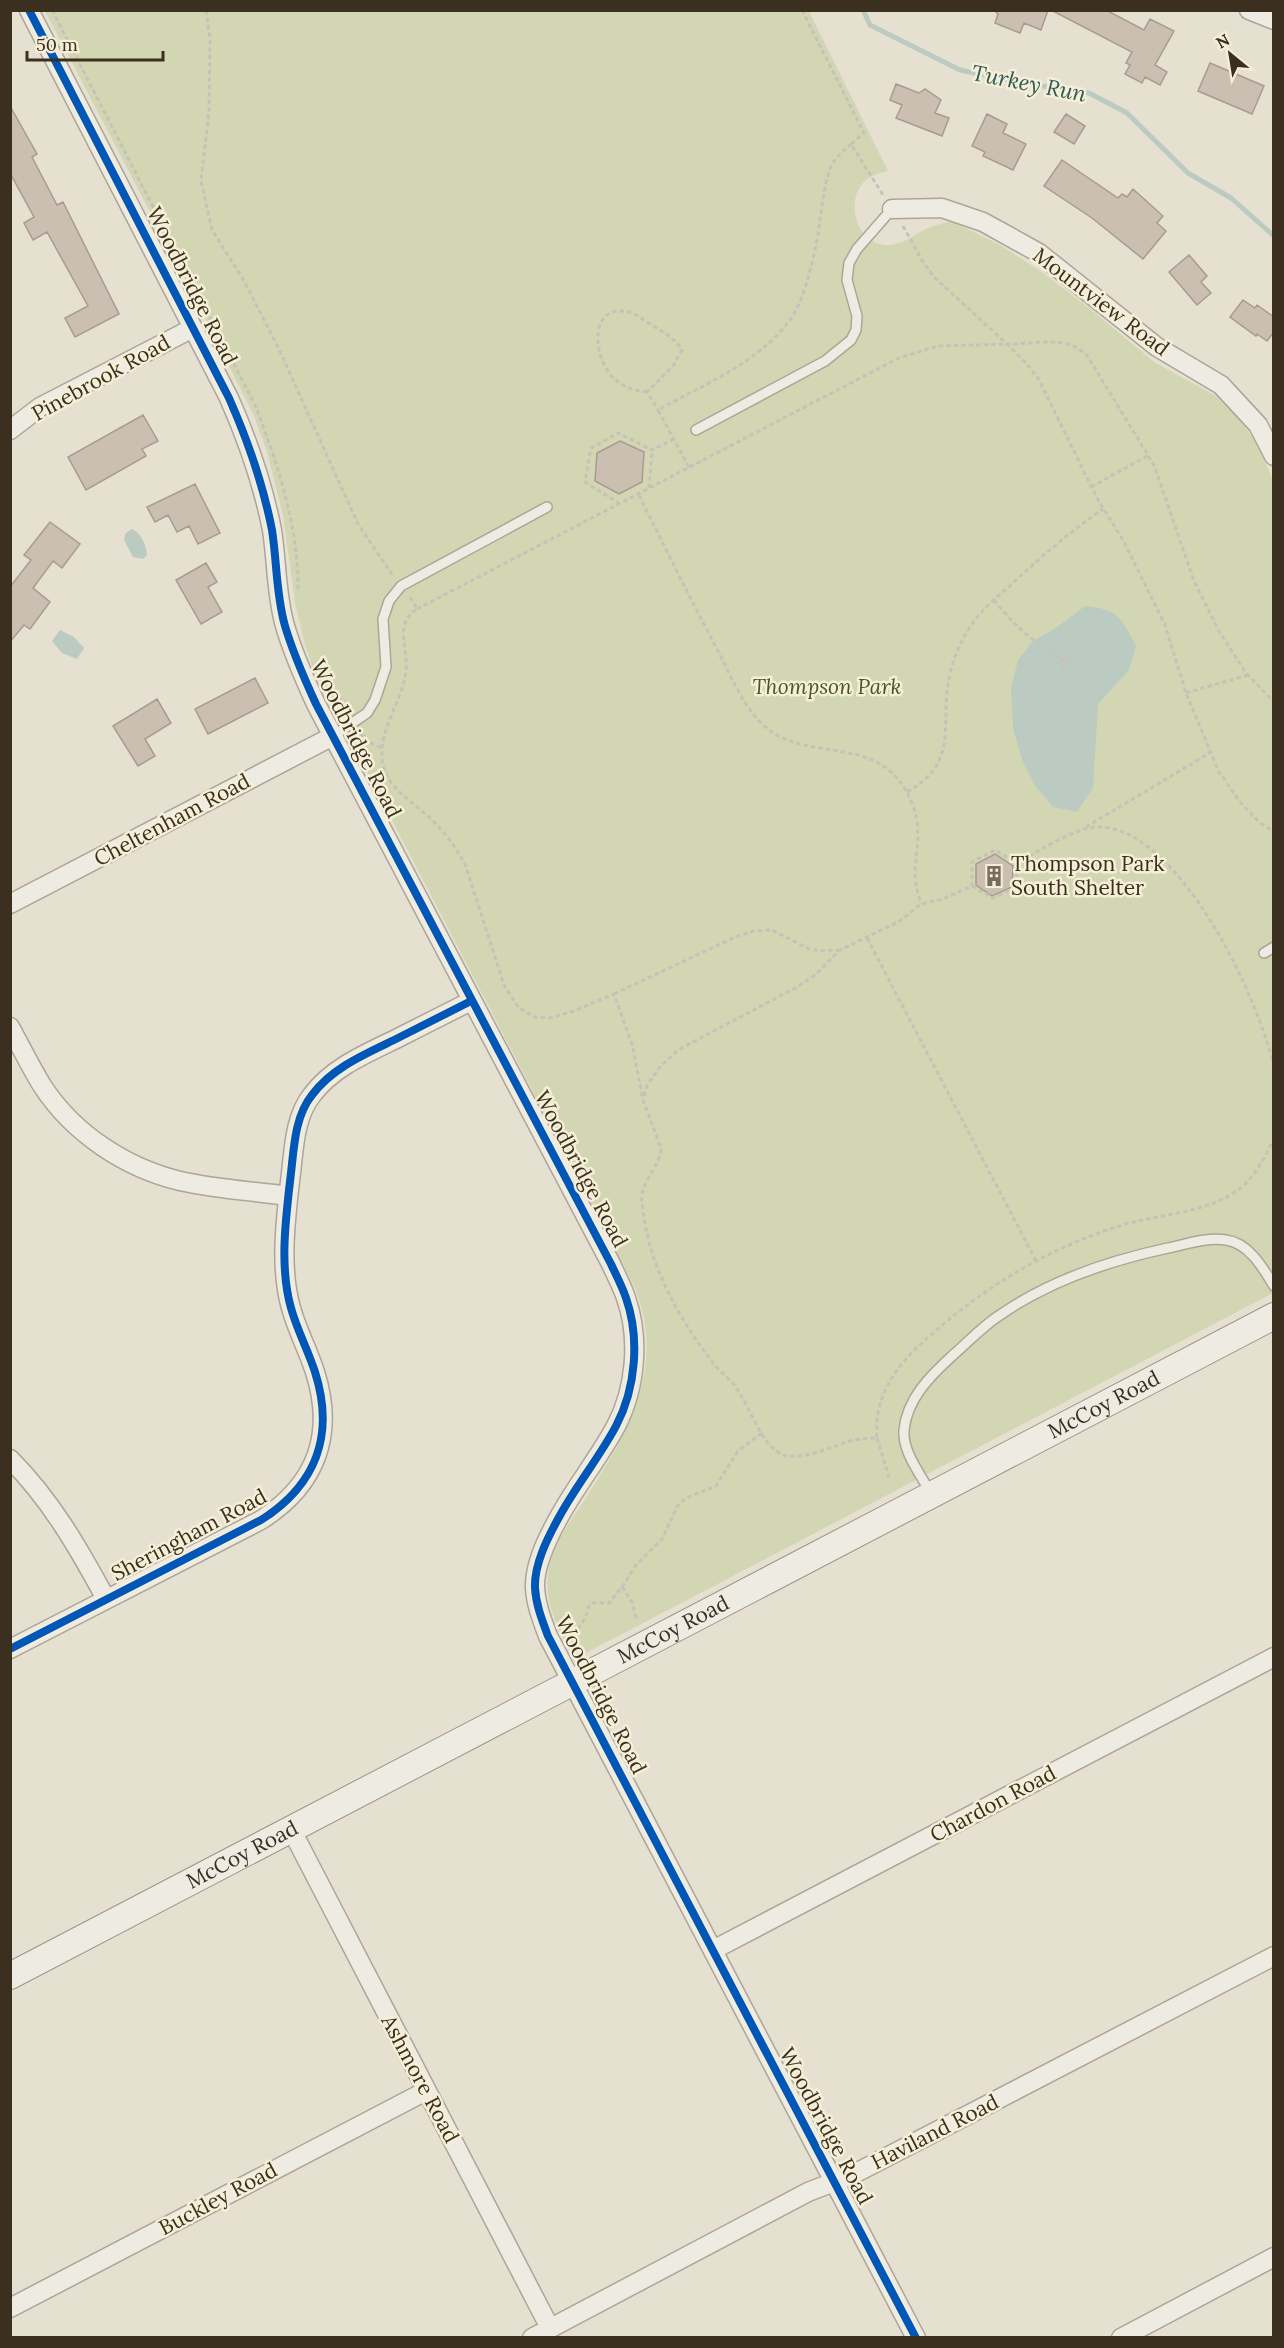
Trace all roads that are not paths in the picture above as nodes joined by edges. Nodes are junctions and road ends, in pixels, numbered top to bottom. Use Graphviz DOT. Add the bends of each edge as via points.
graph roads {
  1 [pos="29,10"];
  2 [pos="1249,10"];
  3 [pos="1274,20"];
  4 [pos="892,209"];
  5 [pos="193,328"];
  6 [pos="10,430"];
  7 [pos="696,430"];
  8 [pos="1274,456"];
  9 [pos="547,507"];
  10 [pos="333,736"];
  11 [pos="10,904"];
  12 [pos="1274,947"];
  13 [pos="1264,953"];
  14 [pos="471,1000"];
  15 [pos="10,1027"];
  16 [pos="288,1196"];
  17 [pos="1274,1286"];
  18 [pos="1274,1316"];
  19 [pos="10,1459"];
  20 [pos="931,1494"];
  21 [pos="106,1599"];
  22 [pos="10,1649"];
  23 [pos="1274,1657"];
  24 [pos="572,1681"];
  25 [pos="291,1829"];
  26 [pos="713,1950"];
  27 [pos="1274,1956"];
  28 [pos="10,1976"];
  29 [pos="426,2091"];
  30 [pos="834,2181"];
  31 [pos="1274,2257"];
  32 [pos="10,2308"];
  33 [pos="550,2328"];
  34 [pos="532,2337"];
  35 [pos="916,2337"];
  36 [pos="1121,2337"];
  1 -- 5 [label="street, Woodbridge Road"];
  2 -- 3 [label="street"];
  4 -- 7 [label="lane" via="849,263 847,280 857,316 851,340 825,361"];
  4 -- 8 [label="street, Mountview Road" via="942,208 983,222 1039,253 1157,347 1221,385 1258,425"];
  5 -- 6 [label="street, Pinebrook Road" via="40,407"];
  5 -- 10 [label="street, Woodbridge Road" via="230,398 248,443 272,531 285,625 297,663"];
  9 -- 10 [label="lane" via="401,586 388,601 383,619 386,667 375,700 367,713"];
  10 -- 11 [label="street, Cheltenham Road"];
  10 -- 14 [label="street, Woodbridge Road"];
  12 -- 13 [label="lane"];
  14 -- 16 [label="street, Sheringham Road" via="360,1057 329,1076 310,1096 294,1140"];
  14 -- 24 [label="street, Woodbridge Road" via="611,1264 626,1298 633,1331 627,1398 616,1426 548,1537 537,1570 538,1608"];
  15 -- 16 [label="street" via="43,1088 62,1112 116,1156 179,1180"];
  16 -- 21 [label="street, Sheringham Road" via="285,1273 291,1308 322,1400 323,1429 309,1473 281,1508"];
  17 -- 20 [label="lane" via="1253,1256 1226,1239 1123,1259 1038,1292 996,1318 963,1346 929,1377 911,1405 903,1432 908,1453"];
  18 -- 20 [label="main road, McCoy Road"];
  19 -- 21 [label="street" via="47,1500"];
  20 -- 24 [label="main road, McCoy Road"];
  21 -- 22 [label="street, Sheringham Road"];
  23 -- 26 [label="street, Chardon Road"];
  24 -- 25 [label="main road, McCoy Road"];
  24 -- 26 [label="street, Woodbridge Road"];
  25 -- 28 [label="main road, McCoy Road"];
  25 -- 29 [label="street, Ashmore Road"];
  26 -- 30 [label="street, Woodbridge Road"];
  27 -- 30 [label="street, Haviland Road"];
  29 -- 32 [label="street, Buckley Road"];
  29 -- 33 [label="street, Ashmore Road"];
  30 -- 33 [label="street, Haviland Road"];
  30 -- 35 [label="street, Woodbridge Road"];
  31 -- 36 [label="street"];
  33 -- 34 [label="street, Haviland Road"];
}
